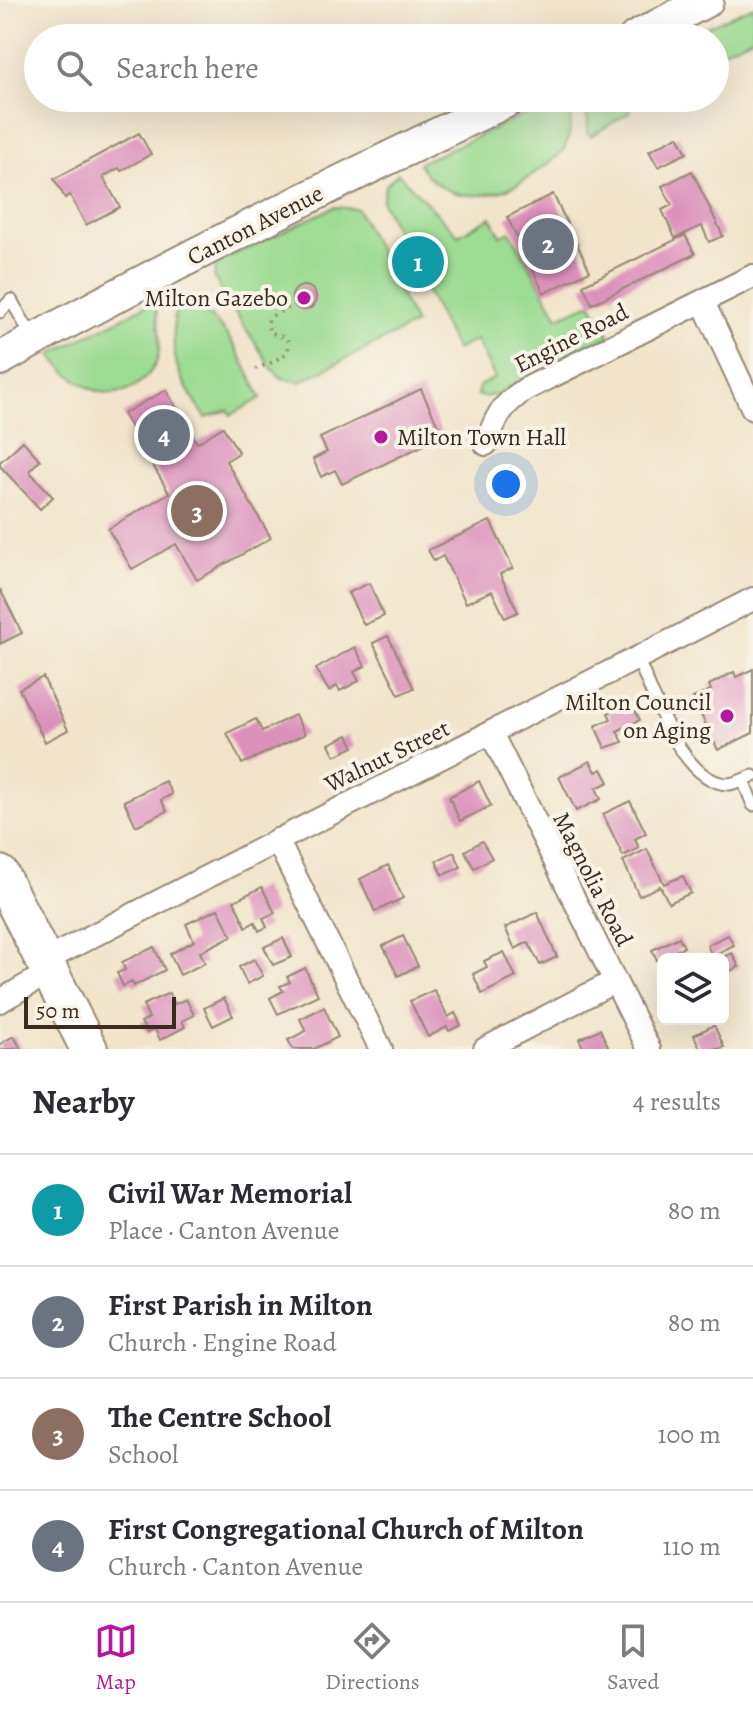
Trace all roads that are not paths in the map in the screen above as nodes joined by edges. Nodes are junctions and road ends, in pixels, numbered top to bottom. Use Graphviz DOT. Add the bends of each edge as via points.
graph roads {
  1 [pos="707,0"];
  2 [pos="662,24"];
  3 [pos="484,112"];
  4 [pos="753,276"];
  5 [pos="703,302"];
  6 [pos="0,312"];
  7 [pos="34,340"];
  8 [pos="0,359"];
  9 [pos="753,409"];
  10 [pos="486,444"];
  11 [pos="753,599"];
  12 [pos="637,658"];
  13 [pos="491,733"];
  14 [pos="748,778"];
  15 [pos="753,805"];
  16 [pos="277,840"];
  17 [pos="0,874"];
  18 [pos="47,967"];
  19 [pos="615,981"];
  20 [pos="0,1001"];
  21 [pos="89,1049"];
  22 [pos="381,1049"];
  23 [pos="485,1049"];
  24 [pos="649,1049"];
  1 -- 2 [label="main road"];
  3 -- 7 [label="main road, Canton Avenue"];
  4 -- 5 [label="street, Engine Road"];
  5 -- 9 [label="street"];
  5 -- 10 [label="street, Engine Road" via="513,397 498,415"];
  6 -- 7 [label="lane" via="11,300"];
  7 -- 8 [label="main road, Canton Avenue"];
  11 -- 12 [label="street, Walnut Street"];
  12 -- 13 [label="street, Walnut Street"];
  12 -- 14 [label="lane" via="676,743 692,765 718,782"];
  13 -- 16 [label="street, Walnut Street"];
  13 -- 19 [label="street, Magnolia Road"];
  14 -- 15 [label="lane"];
  16 -- 18 [label="street, Walnut Street"];
  16 -- 22 [label="street"];
  17 -- 18 [label="main road"];
  18 -- 20 [label="street, Walnut Street"];
  18 -- 21 [label="main road"];
  19 -- 23 [label="street"];
  19 -- 24 [label="street, Magnolia Road"];
}
